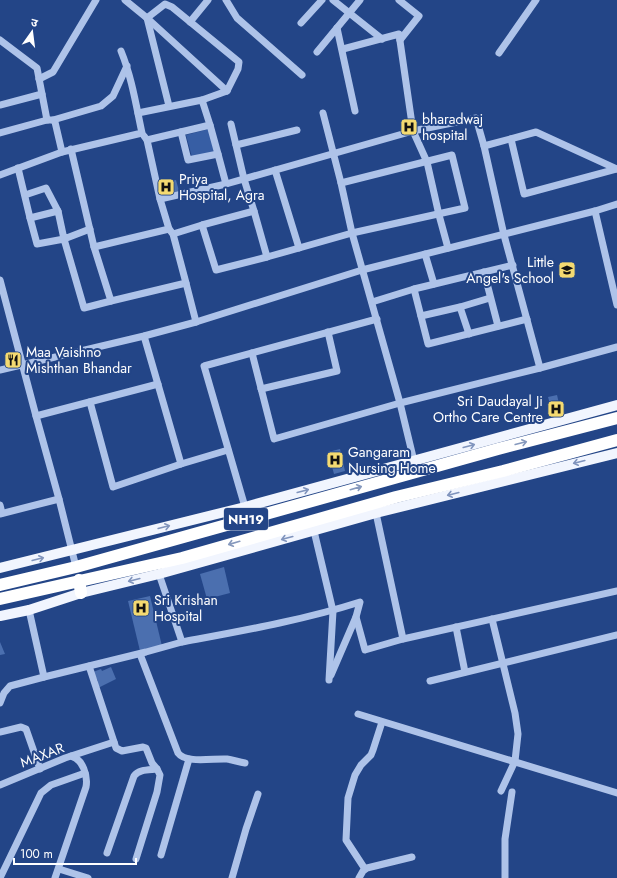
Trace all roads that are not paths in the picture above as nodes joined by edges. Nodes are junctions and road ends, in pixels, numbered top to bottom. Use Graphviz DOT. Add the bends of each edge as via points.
graph roads {
  1 [pos="96,0"];
  2 [pos="125,0"];
  3 [pos="208,0"];
  4 [pos="226,0"];
  5 [pos="322,0"];
  6 [pos="333,0"];
  7 [pos="360,0"];
  8 [pos="399,0"];
  9 [pos="536,0"];
  10 [pos="350,13"];
  11 [pos="147,18"];
  12 [pos="190,22"];
  13 [pos="301,23"];
  14 [pos="338,28"];
  15 [pos="382,38"];
  16 [pos="0,40"];
  17 [pos="400,40"];
  18 [pos="342,49"];
  19 [pos="121,52"];
  20 [pos="317,52"];
  21 [pos="499,52"];
  22 [pos="127,66"];
  23 [pos="302,74"];
  24 [pos="39,79"];
  25 [pos="227,91"];
  26 [pos="42,94"];
  27 [pos="202,100"];
  28 [pos="0,105"];
  29 [pos="169,106"];
  30 [pos="355,111"];
  31 [pos="138,113"];
  32 [pos="323,113"];
  33 [pos="50,120"];
  34 [pos="231,124"];
  35 [pos="210,125"];
  36 [pos="297,130"];
  37 [pos="414,131"];
  38 [pos="181,132"];
  39 [pos="0,133"];
  40 [pos="142,133"];
  41 [pos="511,139"];
  42 [pos="147,140"];
  43 [pos="236,145"];
  44 [pos="484,146"];
  45 [pos="71,149"];
  46 [pos="62,152"];
  47 [pos="218,154"];
  48 [pos="334,154"];
  49 [pos="427,162"];
  50 [pos="18,168"];
  51 [pos="617,169"];
  52 [pos="275,170"];
  53 [pos="0,175"];
  54 [pos="244,179"];
  55 [pos="226,184"];
  56 [pos="341,184"];
  57 [pos="24,195"];
  58 [pos="160,199"];
  59 [pos="617,204"];
  60 [pos="58,211"];
  61 [pos="254,211"];
  62 [pos="595,211"];
  63 [pos="439,214"];
  64 [pos="30,218"];
  65 [pos="202,225"];
  66 [pos="90,230"];
  67 [pos="171,232"];
  68 [pos="352,233"];
  69 [pos="504,235"];
  70 [pos="64,239"];
  71 [pos="94,247"];
  72 [pos="299,248"];
  73 [pos="448,248"];
  74 [pos="425,254"];
  75 [pos="267,257"];
  76 [pos="512,265"];
  77 [pos="362,270"];
  78 [pos="484,272"];
  79 [pos="0,280"];
  80 [pos="186,282"];
  81 [pos="434,284"];
  82 [pos="414,289"];
  83 [pos="490,298"];
  84 [pos="111,301"];
  85 [pos="372,302"];
  86 [pos="617,305"];
  87 [pos="460,307"];
  88 [pos="421,316"];
  89 [pos="377,319"];
  90 [pos="527,319"];
  91 [pos="196,322"];
  92 [pos="498,326"];
  93 [pos="328,332"];
  94 [pos="468,334"];
  95 [pos="144,336"];
  96 [pos="617,347"];
  97 [pos="252,353"];
  98 [pos="23,364"];
  99 [pos="540,368"];
  100 [pos="0,370"];
  101 [pos="158,384"];
  102 [pos="261,389"];
  103 [pos="90,402"];
  104 [pos="400,403"];
  105 [pos="617,405"];
  106 [pos="36,416"];
  107 [pos="617,418"];
  108 [pos="617,440"];
  109 [pos="228,450"];
  110 [pos="617,453"];
  111 [pos="182,464"];
  112 [pos="415,467"];
  113 [pos="59,499"];
  114 [pos="0,505"];
  115 [pos="245,507"];
  116 [pos="376,513"];
  117 [pos="1,514"];
  118 [pos="314,531"];
  119 [pos="73,550"];
  120 [pos="76,567"];
  121 [pos="0,568"];
  122 [pos="158,574"];
  123 [pos="79,580"];
  124 [pos="0,585"];
  125 [pos="617,591"];
  126 [pos="81,593"];
  127 [pos="0,599"];
  128 [pos="28,610"];
  129 [pos="333,611"];
  130 [pos="0,616"];
  131 [pos="356,617"];
  132 [pos="492,619"];
  133 [pos="456,627"];
  134 [pos="617,636"];
  135 [pos="403,639"];
  136 [pos="182,642"];
  137 [pos="140,654"];
  138 [pos="503,663"];
  139 [pos="89,666"];
  140 [pos="465,672"];
  141 [pos="44,677"];
  142 [pos="430,681"];
  143 [pos="0,703"];
  144 [pos="358,714"];
  145 [pos="382,722"];
  146 [pos="0,732"];
  147 [pos="114,742"];
  148 [pos="71,756"];
  149 [pos="189,759"];
  150 [pos="515,761"];
  151 [pos="245,763"];
  152 [pos="40,769"];
  153 [pos="157,769"];
  154 [pos="85,773"];
  155 [pos="0,785"];
  156 [pos="501,791"];
  157 [pos="512,792"];
  158 [pos="617,793"];
  159 [pos="258,794"];
  160 [pos="107,853"];
  161 [pos="161,855"];
  162 [pos="412,857"];
  163 [pos="136,859"];
  164 [pos="58,868"];
  165 [pos="365,869"];
  166 [pos="0,878"];
  167 [pos="55,878"];
  168 [pos="88,878"];
  169 [pos="232,878"];
  170 [pos="359,878"];
  171 [pos="505,878"];
  1 -- 24 [label="street" via="53,72"];
  2 -- 11 [label="street"];
  3 -- 12 [label="street"];
  4 -- 23 [label="street" via="237,18"];
  5 -- 13 [label="street"];
  6 -- 10 [label="street"];
  7 -- 10 [label="street"];
  8 -- 17 [label="street" via="419,16"];
  9 -- 21 [label="street"];
  10 -- 14 [label="street"];
  10 -- 15 [label="street"];
  11 -- 12 [label="street" via="165,4"];
  11 -- 25 [label="street"];
  11 -- 29 [label="street"];
  12 -- 25 [label="street" via="239,62"];
  14 -- 18 [label="street"];
  14 -- 20 [label="street"];
  15 -- 17 [label="street" via="399,34"];
  15 -- 18 [label="street"];
  16 -- 24 [label="street" via="37,68"];
  17 -- 37 [label="street"];
  18 -- 30 [label="street"];
  19 -- 22 [label="street"];
  22 -- 31 [label="street"];
  22 -- 33 [label="street" via="113,96 101,106"];
  24 -- 26 [label="street"];
  25 -- 27 [label="street"];
  26 -- 28 [label="street"];
  26 -- 33 [label="street"];
  27 -- 29 [label="street"];
  27 -- 35 [label="street"];
  29 -- 31 [label="street"];
  31 -- 40 [label="street"];
  32 -- 48 [label="street"];
  33 -- 39 [label="street"];
  33 -- 46 [label="street" via="55,122"];
  34 -- 43 [label="street"];
  35 -- 38 [label="street"];
  35 -- 47 [label="street"];
  36 -- 43 [label="street"];
  37 -- 44 [label="street" via="476,118"];
  37 -- 48 [label="street"];
  37 -- 49 [label="street"];
  38 -- 42 [label="street"];
  38 -- 47 [label="street" via="188,160"];
  40 -- 42 [label="street"];
  40 -- 45 [label="street"];
  41 -- 44 [label="street"];
  41 -- 51 [label="street" via="536,132"];
  41 -- 51 [label="street" via="524,194"];
  42 -- 58 [label="street"];
  43 -- 54 [label="street"];
  44 -- 69 [label="street"];
  45 -- 46 [label="street"];
  45 -- 66 [label="street"];
  46 -- 50 [label="street"];
  47 -- 55 [label="street"];
  48 -- 52 [label="street"];
  48 -- 56 [label="street"];
  49 -- 56 [label="street"];
  49 -- 63 [label="street"];
  49 -- 63 [label="street" via="452,155 465,208"];
  50 -- 53 [label="street"];
  50 -- 57 [label="street"];
  52 -- 54 [label="street"];
  52 -- 72 [label="street"];
  54 -- 55 [label="street"];
  54 -- 61 [label="street"];
  55 -- 58 [label="street"];
  56 -- 68 [label="street"];
  57 -- 60 [label="street" via="46,188"];
  57 -- 64 [label="street"];
  58 -- 67 [label="street"];
  59 -- 62 [label="street"];
  60 -- 64 [label="street"];
  60 -- 70 [label="street"];
  61 -- 65 [label="street"];
  61 -- 75 [label="street"];
  62 -- 69 [label="street"];
  62 -- 86 [label="street"];
  63 -- 68 [label="street"];
  63 -- 73 [label="street"];
  64 -- 70 [label="street" via="37,244"];
  65 -- 67 [label="street"];
  65 -- 75 [label="street" via="216,270"];
  66 -- 70 [label="street"];
  66 -- 71 [label="street"];
  67 -- 71 [label="street"];
  67 -- 80 [label="street"];
  68 -- 72 [label="street"];
  68 -- 77 [label="street"];
  69 -- 73 [label="street"];
  69 -- 76 [label="street"];
  70 -- 84 [label="street" via="84,308"];
  71 -- 84 [label="street"];
  72 -- 75 [label="street"];
  73 -- 74 [label="street"];
  74 -- 77 [label="street"];
  74 -- 81 [label="street"];
  76 -- 78 [label="street"];
  76 -- 90 [label="street"];
  77 -- 85 [label="street"];
  77 -- 91 [label="street"];
  78 -- 81 [label="street"];
  78 -- 83 [label="street"];
  79 -- 98 [label="street"];
  80 -- 84 [label="street"];
  80 -- 91 [label="street"];
  81 -- 82 [label="street"];
  82 -- 85 [label="street"];
  82 -- 88 [label="street"];
  83 -- 87 [label="street"];
  83 -- 92 [label="street"];
  85 -- 89 [label="street"];
  87 -- 88 [label="street"];
  87 -- 94 [label="street"];
  88 -- 94 [label="street" via="428,344"];
  89 -- 93 [label="street"];
  89 -- 104 [label="street"];
  90 -- 92 [label="street"];
  90 -- 99 [label="street"];
  91 -- 95 [label="street"];
  92 -- 94 [label="street"];
  93 -- 97 [label="street"];
  93 -- 102 [label="street" via="337,372"];
  95 -- 98 [label="street"];
  95 -- 101 [label="street"];
  96 -- 99 [label="street"];
  97 -- 102 [label="street"];
  97 -- 109 [label="street" via="204,366"];
  98 -- 100 [label="street"];
  98 -- 106 [label="street"];
  99 -- 104 [label="street"];
  101 -- 103 [label="street"];
  101 -- 111 [label="street"];
  102 -- 104 [label="street" via="274,439"];
  103 -- 106 [label="street"];
  103 -- 111 [label="street" via="113,487"];
  104 -- 112 [label="street"];
  112 -- 105 [label="main road, one-way"];
  106 -- 113 [label="street"];
  112 -- 107 [label="highway, NH19, one-way"];
  108 -- 123 [label="highway, NH19, one-way" via="388,499 182,558"];
  109 -- 111 [label="street"];
  109 -- 115 [label="street"];
  110 -- 116 [label="main road, one-way"];
  115 -- 112 [label="main road, one-way"];
  120 -- 112 [label="highway, NH19, one-way"];
  113 -- 117 [label="street"];
  113 -- 119 [label="street"];
  114 -- 117 [label="street"];
  119 -- 115 [label="main road, one-way"];
  116 -- 118 [label="main road"];
  116 -- 135 [label="street"];
  118 -- 122 [label="main road, one-way"];
  118 -- 129 [label="street"];
  119 -- 120 [label="street"];
  121 -- 119 [label="main road, one-way"];
  120 -- 124 [label="highway, NH19"];
  122 -- 126 [label="main road, one-way"];
  122 -- 136 [label="street"];
  123 -- 126 [label="highway"];
  123 -- 127 [label="highway, NH19"];
  125 -- 132 [label="street"];
  126 -- 128 [label="main road"];
  128 -- 130 [label="main road"];
  128 -- 141 [label="street"];
  129 -- 131 [label="street" via="360,602"];
  129 -- 131 [label="street" via="329,680"];
  129 -- 136 [label="street"];
  131 -- 135 [label="street" via="365,650"];
  132 -- 133 [label="street"];
  132 -- 138 [label="street"];
  133 -- 135 [label="street"];
  133 -- 140 [label="street"];
  134 -- 138 [label="street"];
  136 -- 137 [label="street"];
  137 -- 139 [label="street"];
  137 -- 149 [label="street" via="178,753"];
  138 -- 140 [label="street"];
  138 -- 150 [label="street" via="518,734"];
  139 -- 141 [label="street"];
  139 -- 147 [label="street"];
  140 -- 142 [label="street"];
  141 -- 143 [label="street" via="10,686"];
  144 -- 145 [label="street"];
  145 -- 150 [label="street"];
  145 -- 165 [label="street" via="371,755 355,775 348,798 346,840"];
  146 -- 152 [label="street" via="21,727 26,729"];
  147 -- 148 [label="street"];
  147 -- 153 [label="street" via="116,748 122,751 146,748"];
  148 -- 152 [label="street, MAXAR"];
  148 -- 154 [label="street, MAXAR" via="78,759"];
  149 -- 151 [label="street" via="225,759"];
  149 -- 161 [label="street"];
  150 -- 156 [label="street"];
  150 -- 158 [label="street"];
  152 -- 155 [label="street, MAXAR"];
  153 -- 160 [label="street" via="136,772"];
  153 -- 163 [label="street" via="160,775 157,792"];
  154 -- 164 [label="street" via="87,780 84,796"];
  154 -- 166 [label="street" via="51,785 40,793"];
  157 -- 171 [label="street" via="505,835"];
  159 -- 169 [label="street"];
  162 -- 165 [label="street"];
  164 -- 167 [label="street"];
  164 -- 168 [label="street"];
  165 -- 170 [label="street"];
}
